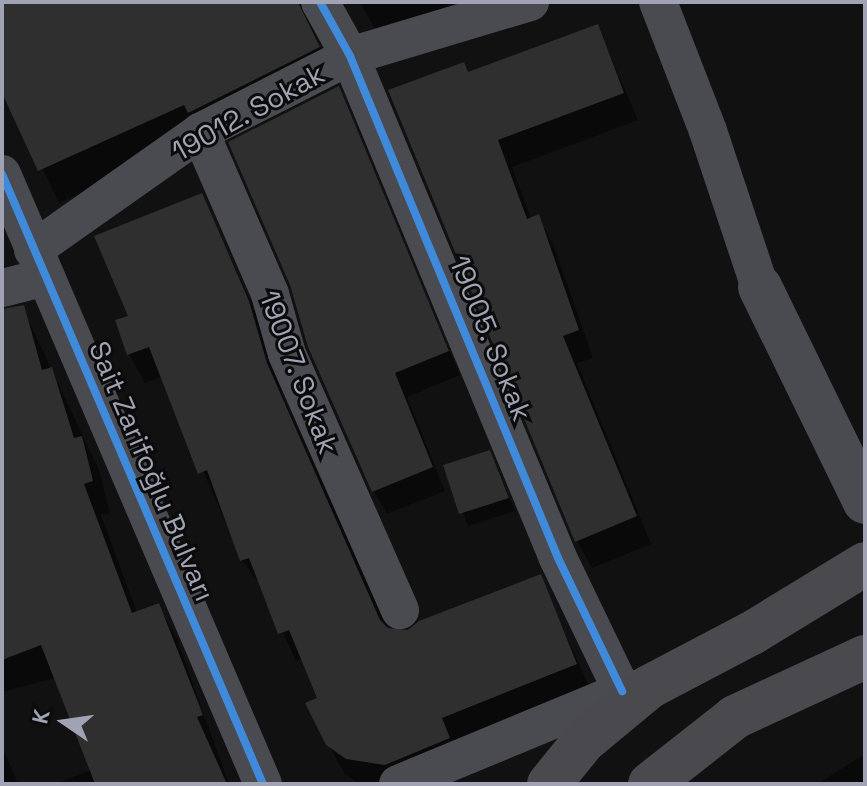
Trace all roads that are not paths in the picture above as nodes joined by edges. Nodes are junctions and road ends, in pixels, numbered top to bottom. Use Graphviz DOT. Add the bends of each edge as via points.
graph roads {
  1 [pos="320,2"];
  2 [pos="530,2"];
  3 [pos="658,2"];
  4 [pos="350,56"];
  5 [pos="200,132"];
  6 [pos="2,174"];
  7 [pos="39,264"];
  8 [pos="760,287"];
  9 [pos="2,288"];
  10 [pos="865,502"];
  11 [pos="865,564"];
  12 [pos="400,610"];
  13 [pos="865,657"];
  14 [pos="636,689"];
  15 [pos="266,783"];
  16 [pos="398,784"];
  17 [pos="549,784"];
  18 [pos="650,784"];
  1 -- 4 [label="street, 19005. Sokak"];
  2 -- 4 [label="street, 19012. Sokak"];
  3 -- 8 [label="street"];
  4 -- 5 [label="street, 19012. Sokak"];
  4 -- 14 [label="street, 19005. Sokak" via="558,558"];
  5 -- 7 [label="street, 19012. Sokak"];
  5 -- 12 [label="street, 19007. Sokak" via="270,294 287,354"];
  6 -- 7 [label="street, Sait Zarifoğlu Bulvarı"];
  7 -- 9 [label="street"];
  7 -- 15 [label="street, Sait Zarifoğlu Bulvarı"];
  8 -- 10 [label="street"];
  11 -- 14 [label="main road" via="752,633"];
  13 -- 18 [label="main road" via="735,717"];
  14 -- 16 [label="street"];
  14 -- 17 [label="main road"];
}
